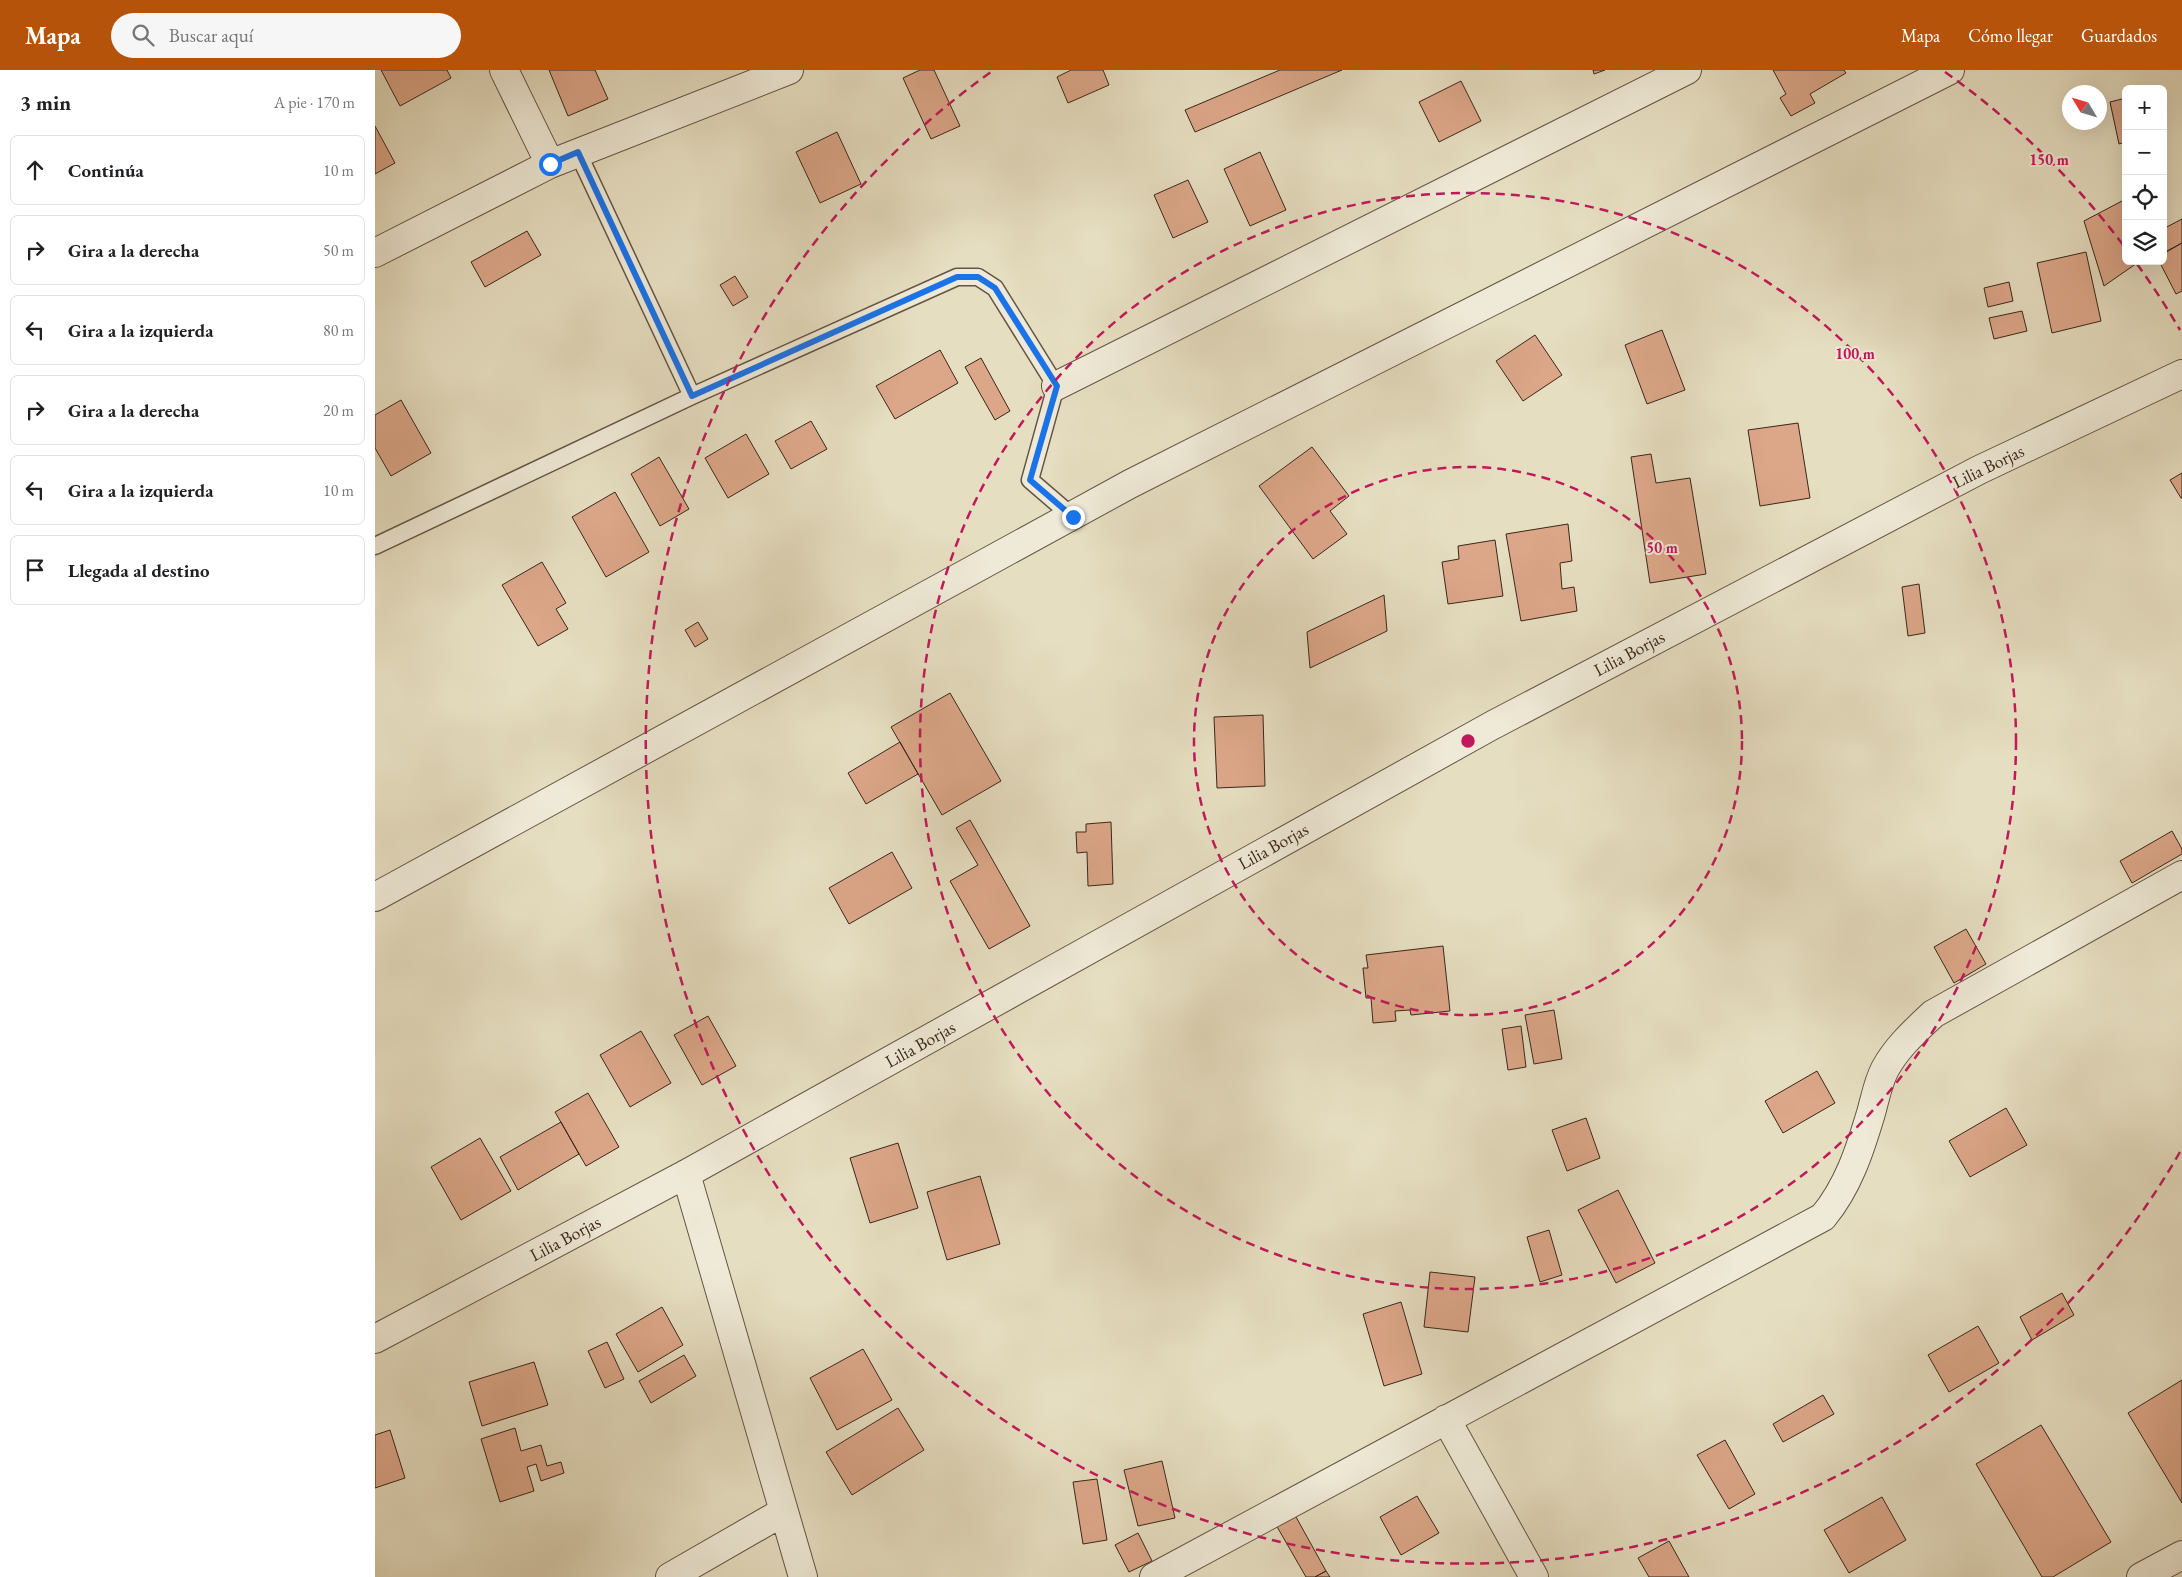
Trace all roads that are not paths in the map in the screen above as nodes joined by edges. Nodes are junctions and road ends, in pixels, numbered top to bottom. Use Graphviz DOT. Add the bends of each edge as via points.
graph roads {
  1 [pos="505,70"];
  2 [pos="789,70"];
  3 [pos="1687,70"];
  4 [pos="1950,70"];
  5 [pos="578,152"];
  6 [pos="550,164"];
  7 [pos="375,253"];
  8 [pos="2182,374"];
  9 [pos="1057,386"];
  10 [pos="692,396"];
  11 [pos="1073,517"];
  12 [pos="375,546"];
  13 [pos="2182,876"];
  14 [pos="375,897"];
  15 [pos="686,1174"];
  16 [pos="375,1339"];
  17 [pos="1446,1419"];
  18 [pos="783,1512"];
  19 [pos="2182,1555"];
  20 [pos="670,1577"];
  21 [pos="803,1577"];
  22 [pos="1154,1577"];
  23 [pos="1534,1577"];
  24 [pos="2141,1577"];
  1 -- 6 [label="street"];
  2 -- 5 [label="street"];
  3 -- 9 [label="street"];
  4 -- 11 [label="street" via="1130,484"];
  5 -- 6 [label="street"];
  5 -- 10 [label="lane"];
  6 -- 7 [label="street"];
  8 -- 15 [label="street, Lilia Borjas" via="1979,470 1500,721"];
  9 -- 10 [label="lane" via="995,288 978,277 957,277"];
  9 -- 11 [label="lane" via="1030,480"];
  10 -- 12 [label="lane"];
  11 -- 14 [label="street"];
  13 -- 17 [label="street" via="1933,1014 1907,1038 1884,1070 1864,1137 1847,1179 1839,1198 1823,1217"];
  15 -- 16 [label="street, Lilia Borjas"];
  15 -- 18 [label="street"];
  17 -- 22 [label="street"];
  17 -- 23 [label="street"];
  18 -- 20 [label="street"];
  18 -- 21 [label="street"];
  19 -- 24 [label="street"];
}
